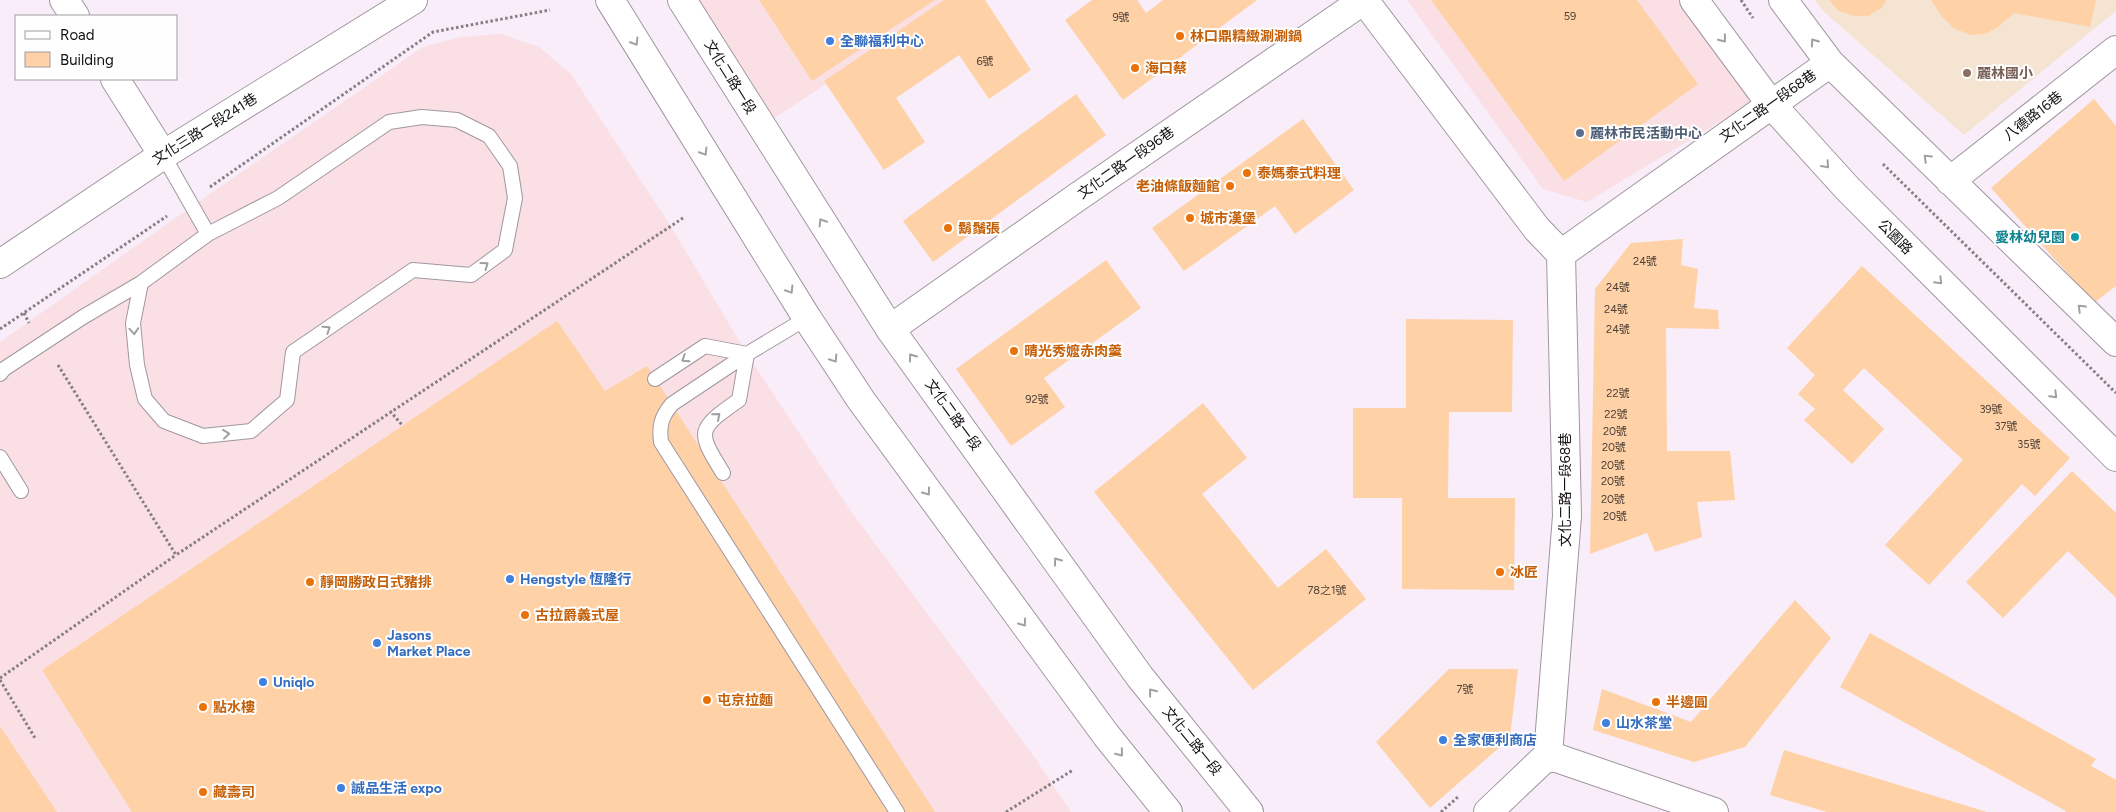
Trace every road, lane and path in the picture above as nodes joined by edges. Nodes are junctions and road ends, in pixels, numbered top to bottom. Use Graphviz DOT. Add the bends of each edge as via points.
graph roads {
  1 [pos="64,0"];
  2 [pos="413,0"];
  3 [pos="610,0"];
  4 [pos="682,0"];
  5 [pos="1364,0"];
  6 [pos="1694,0"];
  7 [pos="1783,0"];
  8 [pos="550,10"];
  9 [pos="74,15"];
  10 [pos="2113,58"];
  11 [pos="1830,63"];
  12 [pos="115,80"];
  13 [pos="1770,104"];
  14 [pos="163,155"];
  15 [pos="1950,181"];
  16 [pos="190,200"];
  17 [pos="683,218"];
  18 [pos="208,234"];
  19 [pos="1561,254"];
  20 [pos="0,264"];
  21 [pos="141,283"];
  22 [pos="24,313"];
  23 [pos="807,318"];
  24 [pos="0,329"];
  25 [pos="890,329"];
  26 [pos="2116,342"];
  27 [pos="44,343"];
  28 [pos="747,354"];
  29 [pos="1,372"];
  30 [pos="655,379"];
  31 [pos="390,411"];
  32 [pos="402,425"];
  33 [pos="0,456"];
  34 [pos="2116,457"];
  35 [pos="723,473"];
  36 [pos="21,491"];
  37 [pos="176,555"];
  38 [pos="0,679"];
  39 [pos="35,738"];
  40 [pos="1548,755"];
  41 [pos="1073,770"];
  42 [pos="1462,794"];
  43 [pos="897,812"];
  44 [pos="1006,812"];
  45 [pos="1168,812"];
  46 [pos="1249,812"];
  47 [pos="1441,812"];
  48 [pos="1488,812"];
  49 [pos="1714,812"];
  1 -- 9 [label="street"];
  2 -- 14 [label="street, 文化三路一段241巷"];
  3 -- 23 [label="street, one-way"];
  25 -- 4 [label="street, 文化二路一段, one-way"];
  5 -- 19 [label="street" via="1537,229"];
  5 -- 25 [label="street, 文化二路一段96巷"];
  6 -- 13 [label="street, 公園路, one-way"];
  11 -- 7 [label="street, one-way"];
  8 -- 16 [label="path" via="433,32"];
  10 -- 15 [label="street, 八德路16巷"];
  11 -- 13 [label="street, 文化二路一段68巷"];
  15 -- 11 [label="street, one-way"];
  12 -- 14 [label="street"];
  13 -- 19 [label="street, 文化二路一段68巷"];
  13 -- 34 [label="street, 公園路, one-way" via="1848,190"];
  14 -- 16 [label="lane"];
  14 -- 20 [label="street, 文化三路一段241巷"];
  26 -- 15 [label="street, one-way"];
  16 -- 18 [label="lane"];
  16 -- 22 [label="path"];
  17 -- 31 [label="path"];
  18 -- 21 [label="lane"];
  21 -- 18 [label="lane, one-way" via="133,323 137,365 145,399 164,421 203,436 251,431 287,400 293,352 413,270 471,275 505,250 515,198 510,166 489,136 457,120 422,117 388,122 278,198"];
  19 -- 40 [label="street, 文化二路一段68巷" via="1567,516"];
  21 -- 27 [label="lane"];
  22 -- 24 [label="path"];
  22 -- 27 [label="path"];
  23 -- 28 [label="lane"];
  23 -- 45 [label="street, one-way" via="861,400 980,565 1106,735"];
  46 -- 25 [label="street, 文化二路一段, one-way" via="1140,677"];
  27 -- 29 [label="lane"];
  27 -- 37 [label="path"];
  28 -- 30 [label="lane, one-way" via="705,346"];
  35 -- 28 [label="lane, one-way" via="706,445 704,434 714,419 739,400"];
  28 -- 43 [label="lane" via="672,404 663,415 659,428 661,442"];
  31 -- 32 [label="path"];
  31 -- 37 [label="path"];
  33 -- 36 [label="lane"];
  37 -- 38 [label="path"];
  38 -- 39 [label="path"];
  40 -- 48 [label="street"];
  40 -- 49 [label="street"];
  41 -- 44 [label="path"];
  42 -- 47 [label="path"];
}
